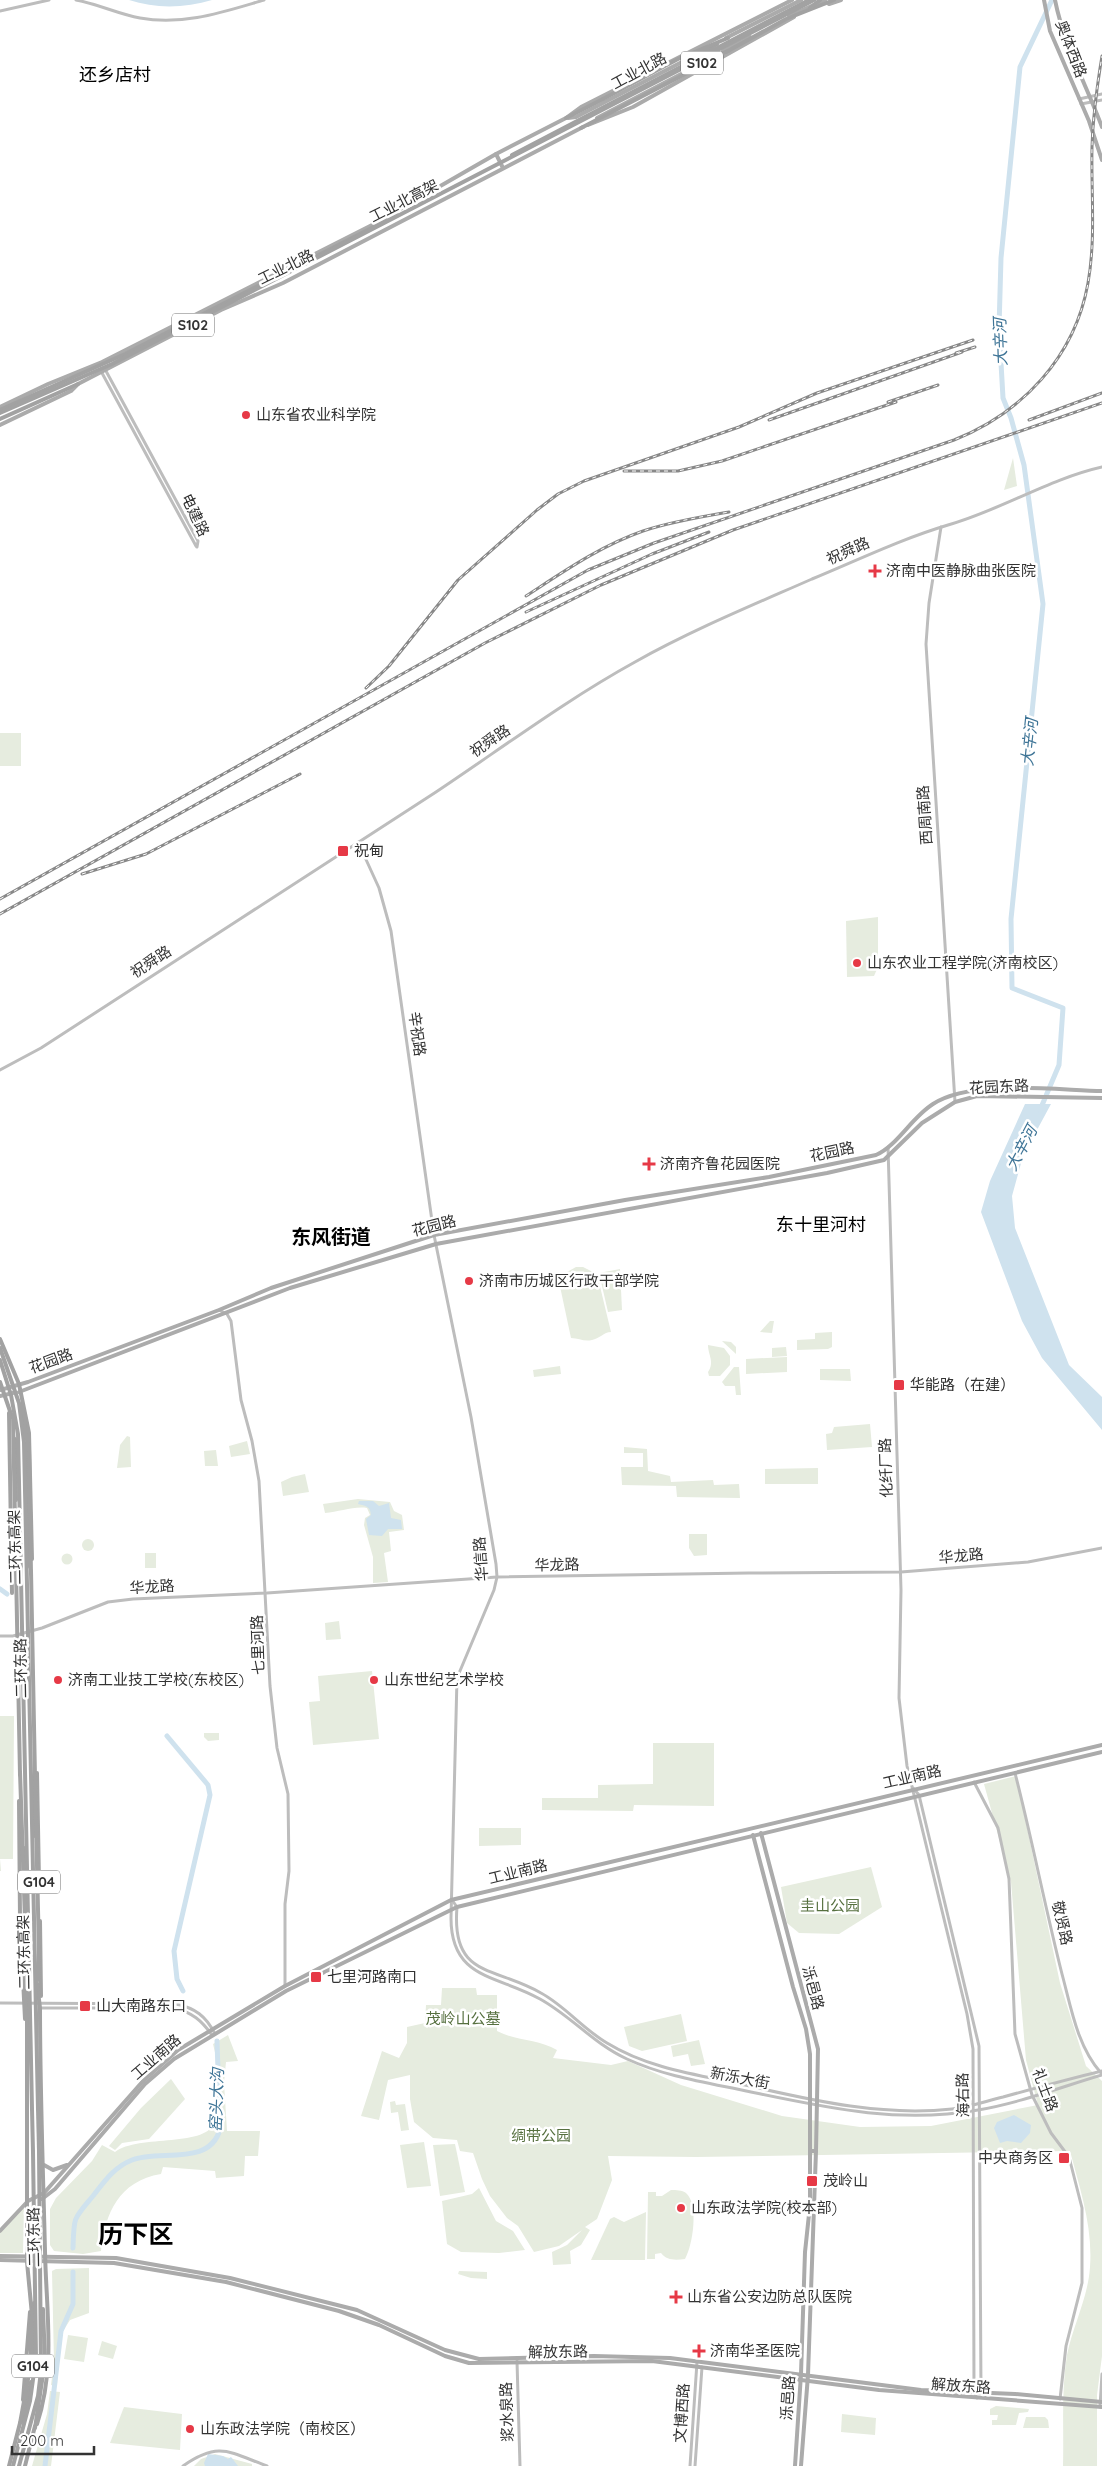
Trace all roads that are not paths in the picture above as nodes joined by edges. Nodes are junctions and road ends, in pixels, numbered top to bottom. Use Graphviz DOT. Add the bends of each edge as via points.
graph roads {
  1 [pos="49,0"];
  2 [pos="76,0"];
  3 [pos="264,0"];
  4 [pos="792,0"];
  5 [pos="803,0"];
  6 [pos="809,0"];
  7 [pos="814,0"];
  8 [pos="820,0"];
  9 [pos="825,0"];
  10 [pos="834,0"];
  11 [pos="841,0"];
  12 [pos="1044,0"];
  13 [pos="1055,0"];
  14 [pos="810,8"];
  15 [pos="0,11"];
  16 [pos="724,40"];
  17 [pos="728,51"];
  18 [pos="694,58"];
  19 [pos="687,67"];
  20 [pos="1102,94"];
  21 [pos="1089,96"];
  22 [pos="1079,99"];
  23 [pos="1102,100"];
  24 [pos="1092,103"];
  25 [pos="1081,104"];
  26 [pos="566,118"];
  27 [pos="1102,127"];
  28 [pos="581,128"];
  29 [pos="496,154"];
  30 [pos="1102,160"];
  31 [pos="503,168"];
  32 [pos="104,372"];
  33 [pos="78,384"];
  34 [pos="0,410"];
  35 [pos="0,419"];
  36 [pos="0,425"];
  37 [pos="1102,467"];
  38 [pos="941,527"];
  39 [pos="358,842"];
  40 [pos="0,1070"];
  41 [pos="1102,1091"];
  42 [pos="953,1095"];
  43 [pos="1102,1098"];
  44 [pos="955,1102"];
  45 [pos="888,1146"];
  46 [pos="888,1157"];
  47 [pos="434,1235"];
  48 [pos="436,1244"];
  49 [pos="219,1310"];
  50 [pos="227,1314"];
  51 [pos="0,1339"];
  52 [pos="0,1348"];
  53 [pos="0,1360"];
  54 [pos="0,1382"];
  55 [pos="19,1384"];
  56 [pos="1,1390"];
  57 [pos="20,1392"];
  58 [pos="2,1395"];
  59 [pos="13,1403"];
  60 [pos="9,1408"];
  61 [pos="21,1420"];
  62 [pos="1102,1548"];
  63 [pos="16,1571"];
  64 [pos="901,1572"];
  65 [pos="31,1574"];
  66 [pos="496,1577"];
  67 [pos="267,1593"];
  68 [pos="14,1594"];
  69 [pos="32,1631"];
  70 [pos="0,1636"];
  71 [pos="16,1636"];
  72 [pos="1102,1745"];
  73 [pos="1102,1752"];
  74 [pos="35,1761"];
  75 [pos="20,1772"];
  76 [pos="1015,1772"];
  77 [pos="35,1777"];
  78 [pos="974,1782"];
  79 [pos="913,1788"];
  80 [pos="917,1795"];
  81 [pos="761,1833"];
  82 [pos="753,1835"];
  83 [pos="452,1900"];
  84 [pos="457,1907"];
  85 [pos="451,1910"];
  86 [pos="40,1934"];
  87 [pos="36,1943"];
  88 [pos="36,1967"];
  89 [pos="21,1969"];
  90 [pos="26,1977"];
  91 [pos="42,1978"];
  92 [pos="22,1982"];
  93 [pos="286,1986"];
  94 [pos="0,2003"];
  95 [pos="27,2003"];
  96 [pos="38,2004"];
  97 [pos="210,2030"];
  98 [pos="213,2034"];
  99 [pos="1101,2073"];
  100 [pos="1030,2090"];
  101 [pos="1032,2095"];
  102 [pos="811,2099"];
  103 [pos="818,2103"];
  104 [pos="980,2103"];
  105 [pos="811,2104"];
  106 [pos="974,2105"];
  107 [pos="975,2110"];
  108 [pos="980,2110"];
  109 [pos="810,2151"];
  110 [pos="816,2151"];
  111 [pos="71,2163"];
  112 [pos="44,2165"];
  113 [pos="44,2193"];
  114 [pos="44,2198"];
  115 [pos="28,2201"];
  116 [pos="0,2231"];
  117 [pos="27,2255"];
  118 [pos="0,2256"];
  119 [pos="45,2256"];
  120 [pos="0,2260"];
  121 [pos="27,2262"];
  122 [pos="46,2263"];
  123 [pos="38,2286"];
  124 [pos="517,2358"];
  125 [pos="697,2362"];
  126 [pos="702,2363"];
  127 [pos="517,2364"];
  128 [pos="696,2367"];
  129 [pos="702,2368"];
  130 [pos="801,2374"];
  131 [pos="1102,2374"];
  132 [pos="808,2375"];
  133 [pos="800,2380"];
  134 [pos="807,2381"];
  135 [pos="974,2393"];
  136 [pos="981,2393"];
  137 [pos="977,2399"];
  138 [pos="1060,2402"];
  139 [pos="1101,2402"];
  140 [pos="1101,2407"];
  141 [pos="20,2424"];
  142 [pos="36,2428"];
  143 [pos="8,2466"];
  144 [pos="13,2466"];
  145 [pos="19,2466"];
  146 [pos="25,2466"];
  147 [pos="183,2466"];
  148 [pos="266,2466"];
  149 [pos="520,2466"];
  150 [pos="690,2466"];
  151 [pos="695,2466"];
  152 [pos="795,2466"];
  153 [pos="802,2466"];
  1 -- 15 [label="main road"];
  2 -- 3 [label="main road" via="140,18 172,22 200,18"];
  4 -- 26 [label="main road, 工业北路 / S102" via="612,90"];
  5 -- 16 [label="highway, bridge"];
  5 -- 26 [label="main road, 工业北路 / S102" via="576,117"];
  6 -- 18 [label="highway, 工业北高架, bridge"];
  7 -- 19 [label="highway, 工业北高架, bridge"];
  8 -- 14 [label="highway, bridge"];
  9 -- 28 [label="main road, 工业北路 / S102" via="625,102"];
  10 -- 14 [label="highway"];
  11 -- 28 [label="main road, 工业北路 / S102" via="794,17 633,107"];
  12 -- 22 [label="main road, 奥体西路" via="1053,40"];
  13 -- 21 [label="main road, 奥体西路" via="1060,26"];
  14 -- 17 [label="highway"];
  16 -- 18 [label="highway, bridge"];
  16 -- 26 [label="highway, bridge" via="678,59"];
  17 -- 19 [label="highway, bridge"];
  17 -- 28 [label="highway, bridge"];
  18 -- 34 [label="highway, 工业北高架, bridge" via="466,180 124,354"];
  19 -- 34 [label="highway, 工业北高架, bridge" via="112,364"];
  20 -- 21 [label="main road"];
  21 -- 22 [label="main road"];
  21 -- 24 [label="main road, 奥体西路"];
  22 -- 25 [label="main road, 奥体西路"];
  23 -- 24 [label="main road"];
  24 -- 25 [label="main road"];
  24 -- 27 [label="main road, 奥体西路"];
  25 -- 30 [label="main road, 奥体西路"];
  26 -- 29 [label="main road, 工业北路 / S102"];
  28 -- 31 [label="main road, 工业北路 / S102"];
  29 -- 31 [label="main road"];
  29 -- 34 [label="main road, 工业北路 / S102" via="376,223"];
  31 -- 32 [label="main road, 工业北路 / S102"];
  32 -- 32 [label="main road, 电建路" via="197,547 198,541"];
  32 -- 33 [label="main road, 工业北路 / S102"];
  33 -- 35 [label="highway"];
  33 -- 36 [label="main road, 工业北路 / S102" via="71,391"];
  37 -- 38 [label="main road, 祝舜路" via="1078,472 1028,495"];
  38 -- 39 [label="main road, 祝舜路" via="853,559 636,661"];
  38 -- 42 [label="main road, 西周南路" via="926,644"];
  39 -- 40 [label="main road, 祝舜路" via="41,1048"];
  39 -- 47 [label="main road, 辛祝路" via="379,888 391,931"];
  41 -- 42 [label="main road, 花园东路" via="975,1090"];
  42 -- 44 [label="main road, 西周南路"];
  42 -- 45 [label="main road, 花园东路" via="934,1103 916,1117"];
  43 -- 44 [label="main road, 花园东路" via="977,1096"];
  44 -- 46 [label="main road, 花园东路" via="922,1122"];
  45 -- 46 [label="main road, 化纤厂路"];
  45 -- 47 [label="main road, 花园路" via="876,1155 769,1177"];
  46 -- 48 [label="main road, 花园路" via="827,1173"];
  46 -- 64 [label="main road, 化纤厂路"];
  47 -- 48 [label="main road, 华信路"];
  47 -- 49 [label="main road, 花园路" via="271,1288"];
  48 -- 50 [label="main road, 花园路" via="290,1288"];
  48 -- 66 [label="main road, 华信路" via="471,1416"];
  49 -- 50 [label="main road"];
  49 -- 55 [label="main road, 花园路"];
  50 -- 57 [label="main road, 花园路"];
  50 -- 67 [label="main road, 七里河路" via="231,1321 242,1400 260,1481"];
  51 -- 55 [label="highway, 二环东路 / G104"];
  52 -- 61 [label="highway, 二环东高架, bridge" via="19,1403"];
  53 -- 59 [label="highway, 二环东高架, bridge"];
  54 -- 56 [label="highway, 二环东路 / G104"];
  55 -- 56 [label="main road, 花园路"];
  55 -- 57 [label="highway, 二环东路 / G104"];
  56 -- 58 [label="highway, 二环东路 / G104"];
  57 -- 58 [label="main road, 花园路"];
  57 -- 65 [label="highway, 二环东路 / G104" via="27,1448 28,1562"];
  58 -- 60 [label="highway, 二环东路 / G104"];
  59 -- 63 [label="highway, bridge"];
  59 -- 95 [label="highway, 二环东高架, bridge" via="18,1434"];
  60 -- 63 [label="highway, 二环东路 / G104" via="14,1421 16,1450"];
  60 -- 68 [label="highway, 二环东路"];
  61 -- 65 [label="highway, bridge" via="29,1449"];
  61 -- 96 [label="highway, 二环东高架, bridge"];
  62 -- 64 [label="main road, 华龙路" via="1028,1562"];
  63 -- 68 [label="highway, 二环东路 / G104"];
  64 -- 66 [label="main road, 华龙路"];
  64 -- 79 [label="main road, 化纤厂路" via="899,1698"];
  65 -- 69 [label="highway, 二环东路 / G104"];
  66 -- 67 [label="main road, 华龙路"];
  66 -- 83 [label="main road, 华信路" via="494,1590 457,1678"];
  67 -- 69 [label="main road, 华龙路" via="112,1601"];
  67 -- 93 [label="main road, 七里河路" via="270,1686 277,1748 288,1794"];
  68 -- 71 [label="highway, 二环东路 / G104"];
  69 -- 71 [label="main road, 华龙路"];
  69 -- 74 [label="highway, 二环东路 / G104"];
  70 -- 71 [label="main road, 华龙路"];
  71 -- 75 [label="highway, 二环东路 / G104"];
  72 -- 79 [label="main road, 工业南路"];
  73 -- 76 [label="main road, 工业南路"];
  74 -- 77 [label="highway, 二环东路 / G104"];
  74 -- 86 [label="highway, 二环东路 / G104"];
  75 -- 89 [label="highway, 二环东路"];
  75 -- 90 [label="highway, 二环东路 / G104" via="23,1776"];
  75 -- 95 [label="highway, bridge"];
  76 -- 78 [label="main road, 工业南路"];
  76 -- 99 [label="main road, 敬贤路" via="1077,2029"];
  77 -- 87 [label="highway, 二环东路 / G104"];
  77 -- 96 [label="highway, bridge"];
  78 -- 80 [label="main road, 工业南路"];
  78 -- 100 [label="main road, 礼士路" via="998,1828 1009,1879 1015,2034"];
  79 -- 80 [label="main road, 化纤厂路"];
  79 -- 83 [label="main road, 工业南路"];
  80 -- 81 [label="main road, 工业南路"];
  80 -- 104 [label="main road, 海右路" via="973,2012 979,2046"];
  80 -- 106 [label="main road, 海右路" via="967,2014 973,2049"];
  81 -- 82 [label="main road, 工业南路"];
  81 -- 103 [label="main road, 泺邑路" via="818,2049"];
  82 -- 84 [label="main road, 工业南路"];
  82 -- 102 [label="main road, 泺邑路" via="806,2029"];
  83 -- 84 [label="main road"];
  83 -- 85 [label="main road, 新泺大街"];
  83 -- 93 [label="main road, 工业南路"];
  84 -- 85 [label="main road, 工业南路"];
  84 -- 102 [label="main road, 新泺大街" via="460,1946 470,1961 542,1993 606,2043 670,2070"];
  85 -- 98 [label="main road, 工业南路" via="286,1990"];
  85 -- 105 [label="main road, 新泺大街" via="455,1946 469,1967 546,2002 611,2051 665,2074"];
  86 -- 87 [label="highway, 二环东路"];
  86 -- 91 [label="highway, 二环东路 / G104"];
  87 -- 88 [label="highway, 二环东路 / G104"];
  88 -- 91 [label="highway, 二环东路"];
  88 -- 96 [label="highway, 二环东路 / G104"];
  89 -- 90 [label="highway, 二环东路"];
  89 -- 92 [label="highway, 二环东路"];
  90 -- 92 [label="highway, 二环东路"];
  90 -- 95 [label="highway, 二环东路"];
  91 -- 96 [label="highway, 二环东路 / G104"];
  92 -- 95 [label="highway, 二环东路"];
  93 -- 97 [label="main road, 工业南路"];
  94 -- 95 [label="main road"];
  95 -- 96 [label="main road"];
  95 -- 115 [label="highway, 二环东路"];
  95 -- 123 [label="highway, 二环东高架, bridge"];
  96 -- 97 [label="main road" via="176,2004 194,2009 206,2019"];
  96 -- 112 [label="highway, 二环东路 / G104"];
  96 -- 123 [label="highway, 二环东高架, bridge"];
  97 -- 98 [label="main road"];
  97 -- 111 [label="main road, 工业南路" via="178,2050 143,2081"];
  98 -- 114 [label="main road, 工业南路" via="174,2059 145,2084"];
  99 -- 100 [label="main road, 新泺大街"];
  99 -- 101 [label="main road, 新泺大街"];
  100 -- 101 [label="main road, 礼士路"];
  100 -- 104 [label="main road, 新泺大街"];
  101 -- 108 [label="main road, 新泺大街"];
  101 -- 138 [label="main road, 礼士路" via="1051,2133 1069,2157 1082,2208 1082,2283 1066,2346"];
  102 -- 103 [label="main road, 新泺大街"];
  102 -- 105 [label="main road, 泺邑路"];
  103 -- 105 [label="main road, 新泺大街"];
  103 -- 106 [label="main road, 新泺大街" via="896,2110 944,2110"];
  103 -- 107 [label="main road, 新泺大街" via="890,2116"];
  103 -- 110 [label="main road, 泺邑路"];
  104 -- 106 [label="main road, 新泺大街"];
  104 -- 108 [label="main road, 海右路"];
  105 -- 109 [label="main road, 泺邑路"];
  106 -- 107 [label="main road, 海右路"];
  107 -- 108 [label="main road, 新泺大街"];
  107 -- 135 [label="main road, 海右路"];
  108 -- 136 [label="main road, 海右路"];
  109 -- 110 [label="main road"];
  109 -- 130 [label="main road, 泺邑路"];
  110 -- 132 [label="main road, 泺邑路"];
  111 -- 112 [label="main road" via="52,2170"];
  111 -- 113 [label="main road, 工业南路"];
  112 -- 113 [label="highway, 二环东路 / G104"];
  113 -- 114 [label="highway, 二环东路 / G104"];
  113 -- 115 [label="main road, 工业南路"];
  114 -- 115 [label="main road"];
  114 -- 119 [label="highway, 二环东路 / G104"];
  115 -- 116 [label="main road, 工业南路"];
  115 -- 117 [label="highway, 二环东路"];
  117 -- 118 [label="main road, 解放东路"];
  117 -- 119 [label="main road, 解放东路"];
  117 -- 121 [label="highway, 二环东路"];
  119 -- 122 [label="highway, 二环东路 / G104"];
  119 -- 124 [label="main road, 解放东路" via="138,2260 230,2278 357,2310 452,2353 479,2359"];
  120 -- 121 [label="main road, 解放东路"];
  121 -- 122 [label="main road, 解放东路"];
  121 -- 141 [label="highway, 二环东路" via="30,2307"];
  122 -- 127 [label="main road, 解放东路" via="126,2265 226,2282 348,2314 455,2359"];
  122 -- 142 [label="highway, 二环东路 / G104" via="50,2352 44,2405"];
  123 -- 141 [label="highway, bridge" via="31,2327 31,2363"];
  123 -- 142 [label="highway, bridge" via="45,2326 45,2360"];
  123 -- 144 [label="highway, 二环东高架, bridge" via="34,2378"];
  123 -- 145 [label="highway, 二环东高架, bridge" via="41,2371 38,2396"];
  124 -- 125 [label="main road, 解放东路" via="646,2356"];
  124 -- 127 [label="main road, 浆水泉路"];
  125 -- 126 [label="main road, 解放东路"];
  125 -- 128 [label="main road, 文博西路"];
  126 -- 129 [label="main road, 文博西路"];
  126 -- 130 [label="main road, 解放东路"];
  127 -- 128 [label="main road, 解放东路" via="652,2361"];
  127 -- 149 [label="main road, 浆水泉路"];
  128 -- 129 [label="main road, 解放东路"];
  128 -- 150 [label="main road, 文博西路"];
  129 -- 133 [label="main road, 解放东路"];
  129 -- 151 [label="main road, 文博西路"];
  130 -- 132 [label="main road, 解放东路"];
  130 -- 133 [label="main road, 泺邑路"];
  131 -- 139 [label="main road"];
  132 -- 134 [label="main road, 泺邑路"];
  132 -- 135 [label="main road, 解放东路" via="920,2390"];
  133 -- 134 [label="main road, 解放东路"];
  133 -- 152 [label="main road, 泺邑路"];
  134 -- 137 [label="main road, 解放东路"];
  134 -- 153 [label="main road, 泺邑路"];
  135 -- 136 [label="main road, 解放东路"];
  135 -- 137 [label="main road, 海右路"];
  136 -- 138 [label="main road, 解放东路"];
  137 -- 138 [label="main road, 解放东路"];
  138 -- 139 [label="main road, 解放东路"];
  138 -- 140 [label="main road, 解放东路"];
  139 -- 140 [label="main road"];
  141 -- 143 [label="highway"];
  142 -- 146 [label="highway"];
  147 -- 148 [label="main road" via="205,2452 215,2450 235,2453"];
}
